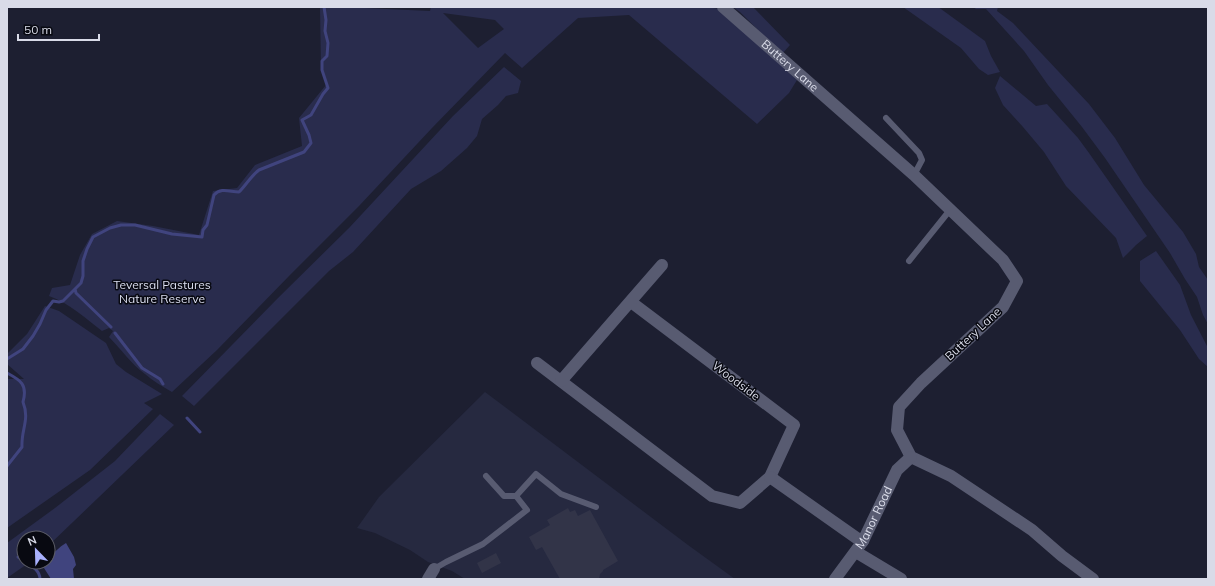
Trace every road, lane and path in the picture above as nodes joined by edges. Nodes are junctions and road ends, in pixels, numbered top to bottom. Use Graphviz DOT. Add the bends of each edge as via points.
graph roads {
  1 [pos="723,7"];
  2 [pos="886,118"];
  3 [pos="914,175"];
  4 [pos="950,210"];
  5 [pos="909,261"];
  6 [pos="662,265"];
  7 [pos="631,302"];
  8 [pos="537,363"];
  9 [pos="561,381"];
  10 [pos="911,457"];
  11 [pos="486,476"];
  12 [pos="770,477"];
  13 [pos="516,496"];
  14 [pos="596,507"];
  15 [pos="863,541"];
  16 [pos="856,552"];
  17 [pos="431,574"];
  18 [pos="836,579"];
  19 [pos="901,579"];
  20 [pos="1093,579"];
  1 -- 3 [label="street, Buttery Lane"];
  2 -- 3 [label="lane" via="919,153 922,160"];
  3 -- 4 [label="street, Buttery Lane"];
  4 -- 5 [label="lane"];
  4 -- 10 [label="street, Buttery Lane" via="1003,260 1017,281 1003,307 921,383 899,407 897,430"];
  6 -- 7 [label="street"];
  7 -- 9 [label="street"];
  7 -- 12 [label="street, Woodside" via="794,424"];
  8 -- 9 [label="street, Woodside"];
  9 -- 12 [label="street, Woodside" via="712,496 740,503"];
  10 -- 15 [label="street, Manor Road" via="897,470"];
  10 -- 20 [label="street" via="951,476 1032,530"];
  11 -- 13 [label="lane" via="504,496"];
  12 -- 15 [label="street"];
  13 -- 14 [label="lane" via="536,474 560,494"];
  13 -- 17 [label="lane" via="527,510 483,544 446,562"];
  15 -- 16 [label="street, Manor Road"];
  16 -- 18 [label="street, Manor Road"];
  16 -- 19 [label="street"];
}
